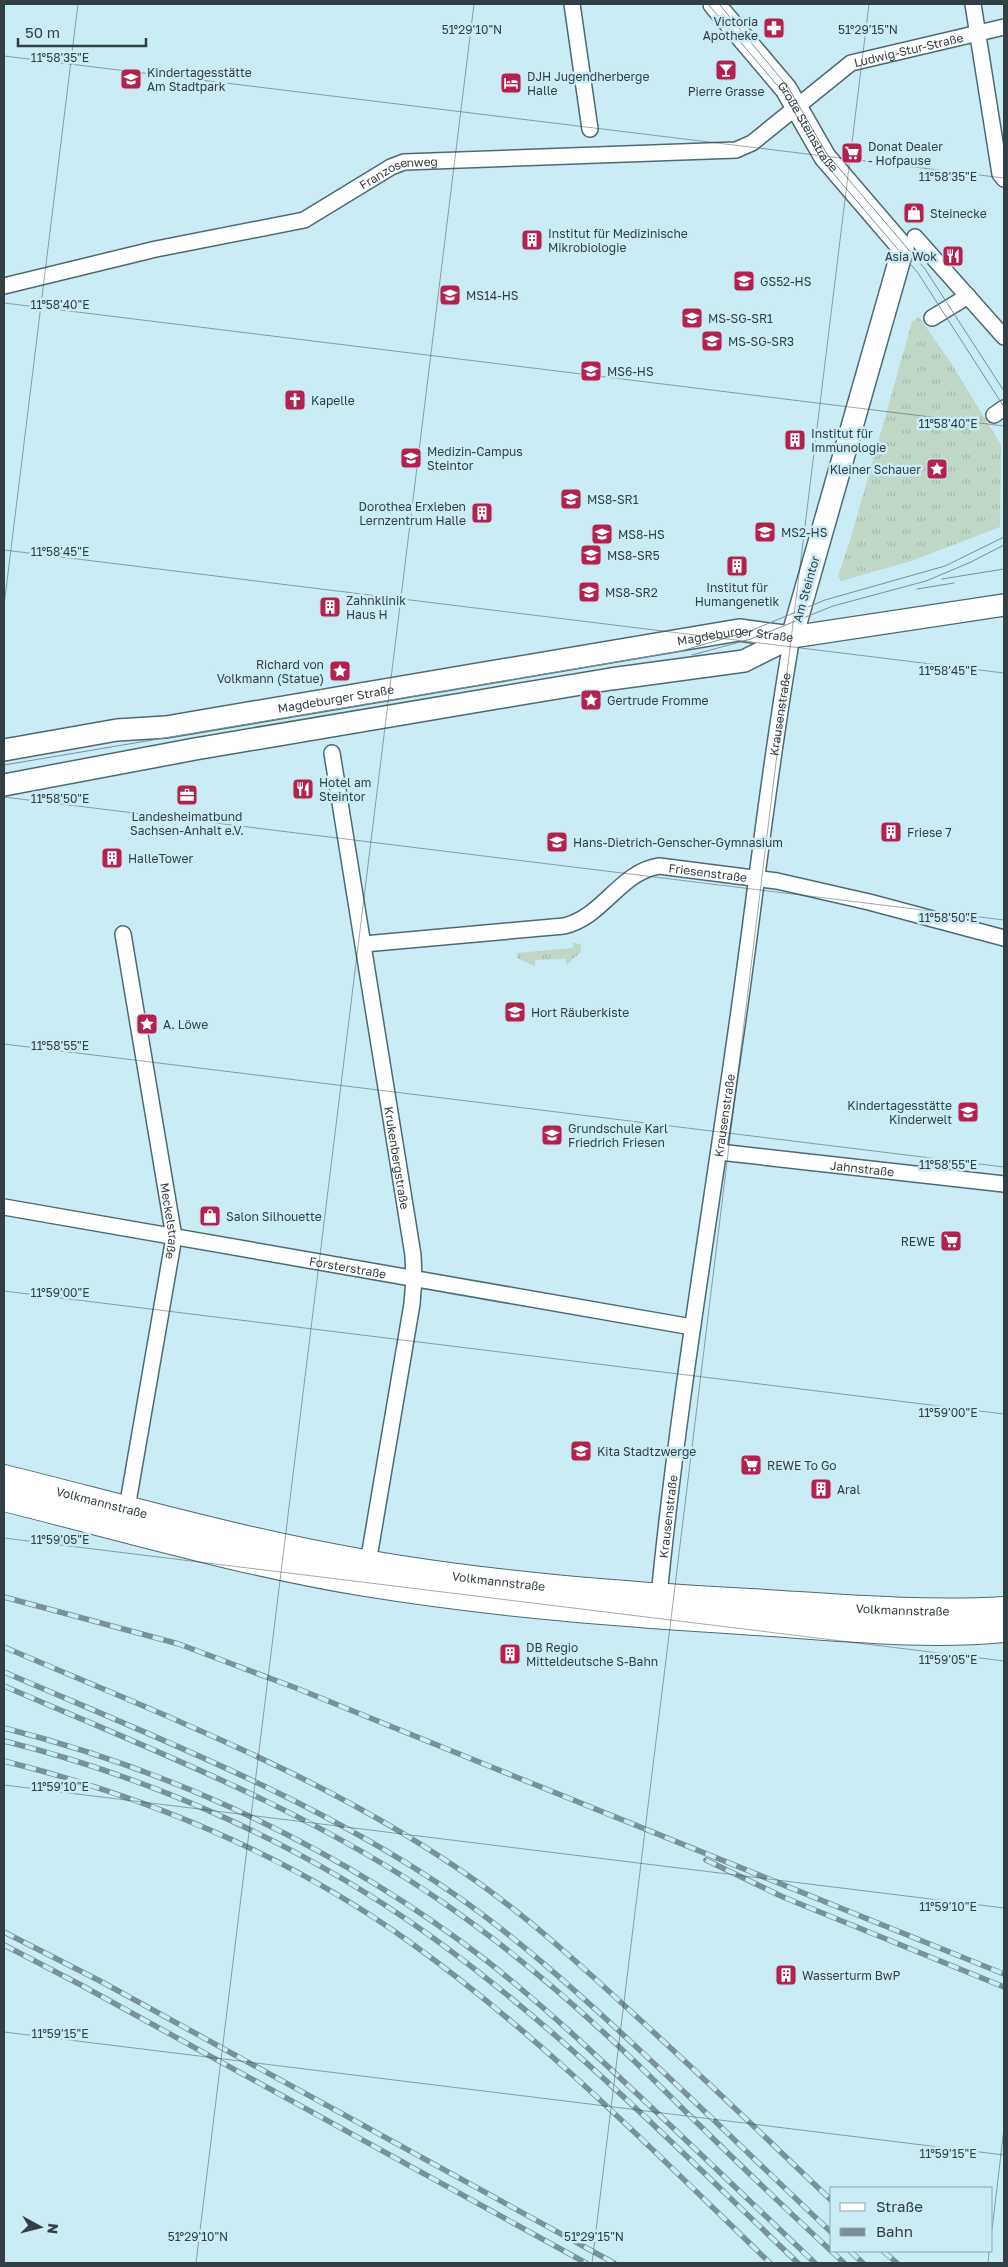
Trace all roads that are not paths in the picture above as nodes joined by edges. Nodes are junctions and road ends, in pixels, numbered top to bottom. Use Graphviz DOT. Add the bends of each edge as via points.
graph roads {
  1 [pos="572,4"];
  2 [pos="714,4"];
  3 [pos="973,4"];
  4 [pos="1004,26"];
  5 [pos="978,32"];
  6 [pos="796,106"];
  7 [pos="590,129"];
  8 [pos="1004,179"];
  9 [pos="909,243"];
  10 [pos="4,286"];
  11 [pos="968,296"];
  12 [pos="932,318"];
  13 [pos="1004,337"];
  14 [pos="1004,605"];
  15 [pos="792,637"];
  16 [pos="4,750"];
  17 [pos="332,752"];
  18 [pos="4,785"];
  19 [pos="757,877"];
  20 [pos="123,934"];
  21 [pos="1004,938"];
  22 [pos="364,944"];
  23 [pos="719,1152"];
  24 [pos="1004,1184"];
  25 [pos="4,1207"];
  26 [pos="174,1237"];
  27 [pos="414,1279"];
  28 [pos="692,1327"];
  29 [pos="4,1477"];
  30 [pos="4,1499"];
  31 [pos="127,1508"];
  32 [pos="368,1562"];
  33 [pos="659,1596"];
  34 [pos="1004,1609"];
  35 [pos="999,1632"];
  1 -- 7 [label="street"];
  2 -- 6 [label="street, Große Steinstraße" via="772,72"];
  3 -- 5 [label="street"];
  4 -- 5 [label="street, Ludwig-Stur-Straße"];
  5 -- 6 [label="street, Ludwig-Stur-Straße" via="851,63"];
  5 -- 8 [label="street" via="1000,174"];
  6 -- 9 [label="street, Große Steinstraße" via="825,157"];
  6 -- 10 [label="street, Franzosenweg" via="752,143 736,150 404,162 304,220 156,249"];
  9 -- 11 [label="street"];
  9 -- 15 [label="street, Am Steintor"];
  11 -- 12 [label="street"];
  11 -- 13 [label="street"];
  14 -- 15 [label="street, Am Steintor"];
  15 -- 16 [label="street, Magdeburger Straße" via="738,630 166,727 117,730"];
  15 -- 18 [label="street, Magdeburger Straße" via="744,661 487,699"];
  15 -- 19 [label="street, Krausenstraße"];
  17 -- 22 [label="street, Krukenbergstraße"];
  19 -- 21 [label="street, Friesenstraße" via="869,902"];
  19 -- 22 [label="street, Friesenstraße" via="659,866 637,874 590,916 577,923"];
  19 -- 23 [label="street, Krausenstraße"];
  20 -- 26 [label="street, Meckelstraße"];
  22 -- 27 [label="street, Krukenbergstraße"];
  23 -- 24 [label="street, Jahnstraße"];
  23 -- 28 [label="street, Krausenstraße"];
  25 -- 26 [label="street, Forsterstraße"];
  26 -- 27 [label="street, Forsterstraße"];
  26 -- 31 [label="street, Meckelstraße"];
  27 -- 28 [label="street, Forsterstraße"];
  27 -- 32 [label="street, Krukenbergstraße"];
  28 -- 33 [label="street, Krausenstraße"];
  29 -- 31 [label="main road, Volkmannstraße"];
  30 -- 35 [label="main road, Volkmannstraße" via="281,1568 506,1604 897,1632"];
  31 -- 32 [label="main road, Volkmannstraße" via="287,1548"];
  32 -- 33 [label="main road, Volkmannstraße" via="516,1584"];
  33 -- 34 [label="main road, Volkmannstraße" via="843,1608"];
}
